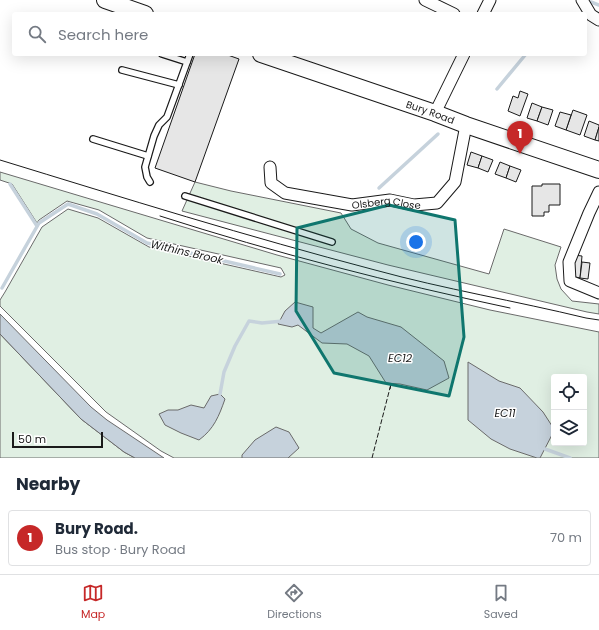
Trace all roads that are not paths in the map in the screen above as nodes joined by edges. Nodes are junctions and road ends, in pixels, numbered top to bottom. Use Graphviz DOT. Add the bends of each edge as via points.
graph roads {
  1 [pos="105,0"];
  2 [pos="425,0"];
  3 [pos="490,0"];
  4 [pos="582,0"];
  5 [pos="139,12"];
  6 [pos="450,12"];
  7 [pos="484,12"];
  8 [pos="599,20"];
  9 [pos="168,56"];
  10 [pos="189,56"];
  11 [pos="267,56"];
  12 [pos="463,56"];
  13 [pos="187,62"];
  14 [pos="122,70"];
  15 [pos="179,85"];
  16 [pos="435,113"];
  17 [pos="466,125"];
  18 [pos="93,139"];
  19 [pos="148,156"];
  20 [pos="270,167"];
  21 [pos="599,170"];
  22 [pos="150,182"];
  23 [pos="599,192"];
  24 [pos="185,196"];
  25 [pos="332,242"];
  26 [pos="599,293"];
  1 -- 5 [label="street"];
  2 -- 6 [label="street"];
  3 -- 7 [label="street"];
  4 -- 8 [label="street" via="591,15"];
  9 -- 13 [label="lane"];
  10 -- 13 [label="lane"];
  11 -- 16 [label="street, Bury Road"];
  12 -- 16 [label="street"];
  13 -- 15 [label="lane"];
  14 -- 15 [label="lane"];
  15 -- 19 [label="lane" via="167,117 159,125 154,136"];
  16 -- 17 [label="street, Bury Road"];
  17 -- 20 [label="street, Olsberg Close" via="455,182 437,203 414,205 390,200 352,205 285,193 271,183"];
  17 -- 21 [label="street, Bury Road"];
  18 -- 19 [label="lane"];
  19 -- 22 [label="lane" via="145,167"];
  23 -- 26 [label="street" via="569,262 570,281"];
  24 -- 25 [label="lane"];
}
